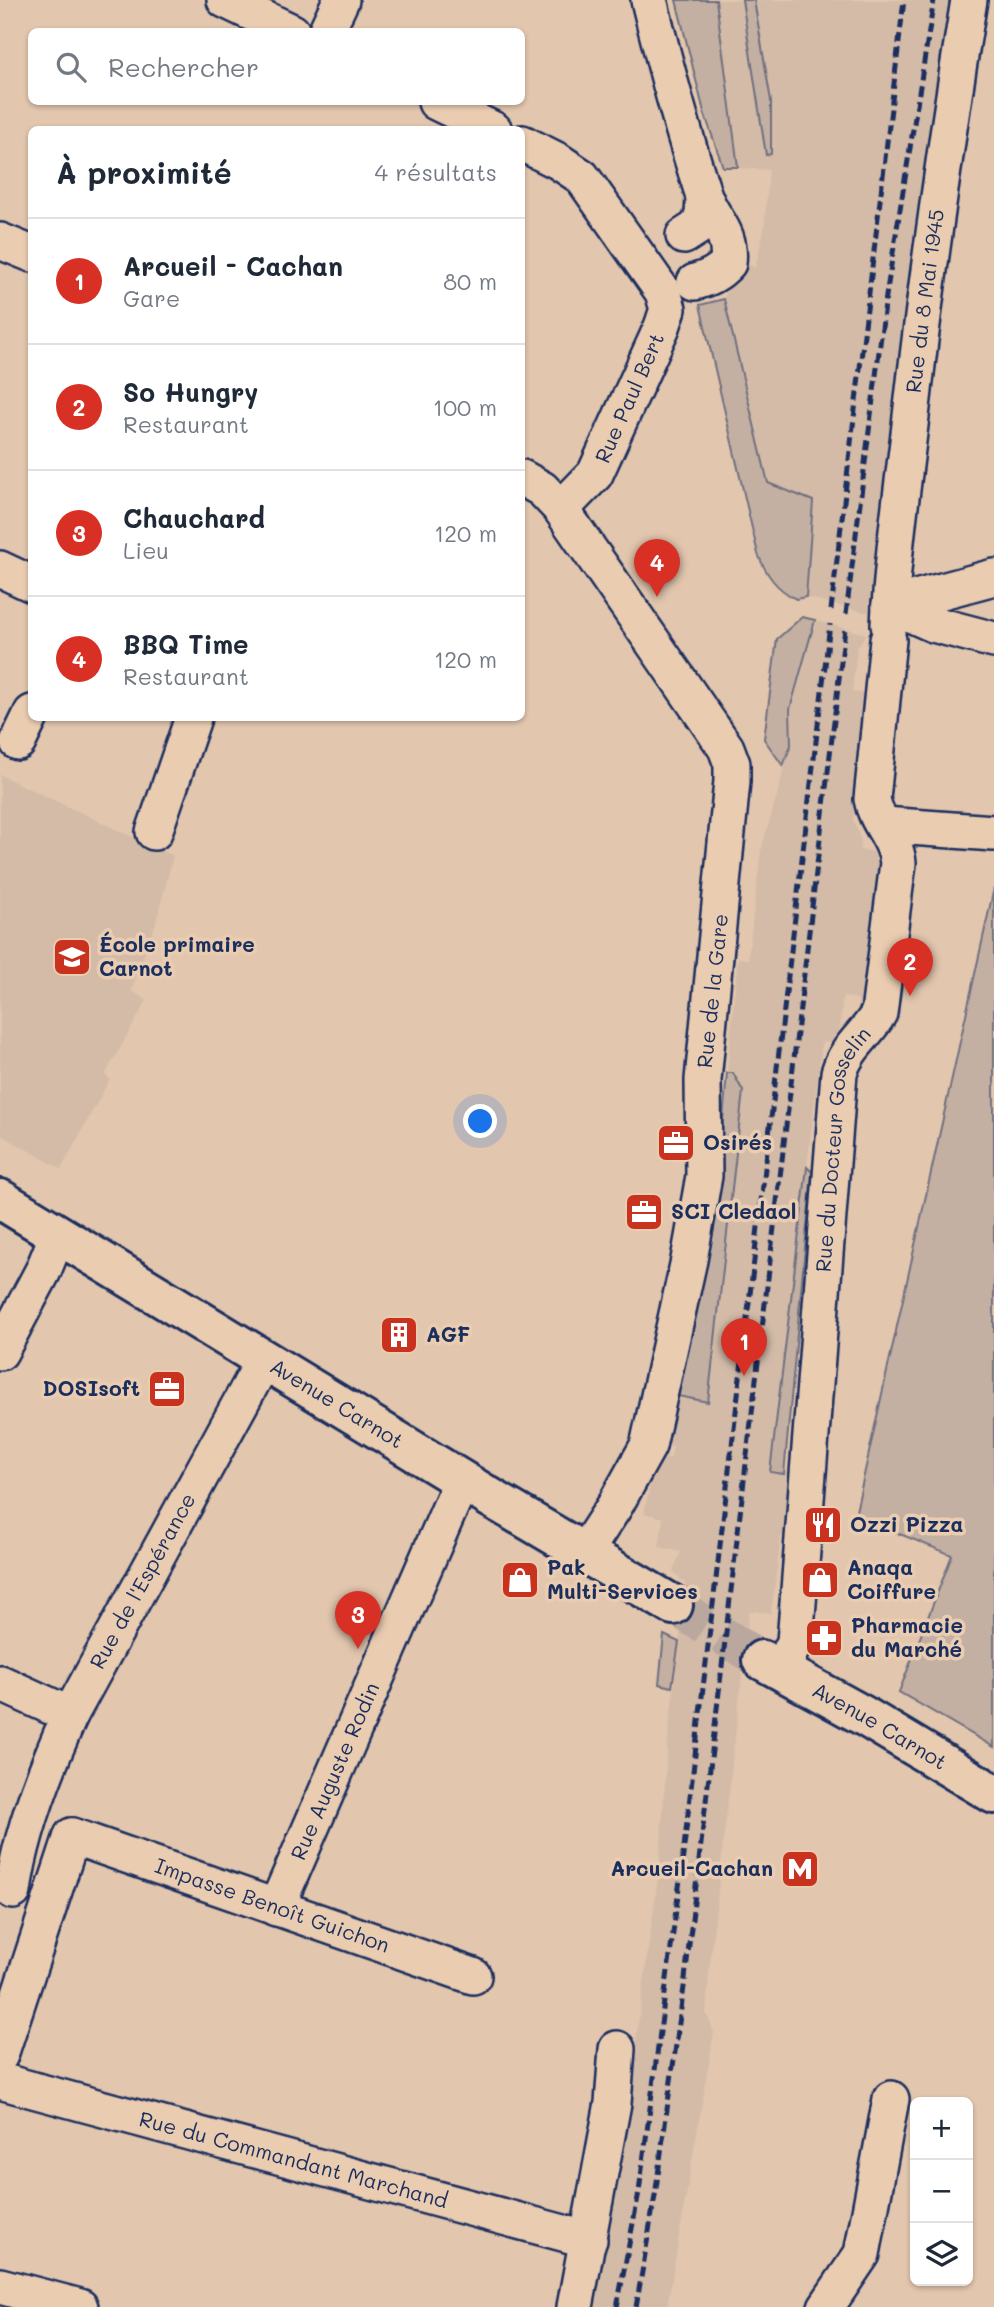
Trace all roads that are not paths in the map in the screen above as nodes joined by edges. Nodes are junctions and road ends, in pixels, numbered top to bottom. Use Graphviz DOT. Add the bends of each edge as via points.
graph roads {
  1 [pos="225,0"];
  2 [pos="341,0"];
  3 [pos="649,0"];
  4 [pos="969,0"];
  5 [pos="284,28"];
  6 [pos="328,28"];
  7 [pos="442,105"];
  8 [pos="486,126"];
  9 [pos="525,144"];
  10 [pos="704,198"];
  11 [pos="633,249"];
  12 [pos="679,287"];
  13 [pos="525,480"];
  14 [pos="561,509"];
  15 [pos="0,569"];
  16 [pos="994,577"];
  17 [pos="28,581"];
  18 [pos="889,624"];
  19 [pos="994,640"];
  20 [pos="192,721"];
  21 [pos="883,825"];
  22 [pos="154,832"];
  23 [pos="994,833"];
  24 [pos="0,1199"];
  25 [pos="58,1234"];
  26 [pos="0,1352"];
  27 [pos="264,1360"];
  28 [pos="462,1480"];
  29 [pos="584,1553"];
  30 [pos="673,1605"];
  31 [pos="772,1665"];
  32 [pos="0,1684"];
  33 [pos="70,1715"];
  34 [pos="994,1794"];
  35 [pos="34,1810"];
  36 [pos="72,1836"];
  37 [pos="6,1893"];
  38 [pos="50,1903"];
  39 [pos="276,1908"];
  40 [pos="473,1976"];
  41 [pos="617,2049"];
  42 [pos="0,2055"];
  43 [pos="0,2081"];
  44 [pos="891,2099"];
  45 [pos="589,2240"];
  46 [pos="0,2286"];
  47 [pos="79,2307"];
  48 [pos="575,2307"];
  49 [pos="826,2307"];
  1 -- 5 [label="street"];
  2 -- 6 [label="street"];
  3 -- 10 [label="street"];
  4 -- 18 [label="street, Rue du 8 Mai 1945" via="930,263"];
  7 -- 8 [label="street"];
  9 -- 11 [label="street" via="582,177"];
  10 -- 11 [label="street" via="698,227"];
  10 -- 12 [label="street" via="724,232 728,263 709,278"];
  11 -- 12 [label="street"];
  12 -- 14 [label="street, Rue Paul Bert" via="595,474"];
  13 -- 14 [label="street, Rue de la Gare"];
  14 -- 29 [label="street, Rue de la Gare" via="726,748 732,764 703,1080 704,1175 689,1260 648,1446"];
  15 -- 17 [label="street"];
  16 -- 18 [label="street"];
  18 -- 19 [label="street" via="933,624"];
  18 -- 21 [label="street, Rue du Docteur Gosselin" via="872,799"];
  20 -- 22 [label="street"];
  21 -- 23 [label="street"];
  21 -- 31 [label="street, Rue du Docteur Gosselin" via="893,840 898,863 879,1013 844,1057 839,1073 795,1642"];
  24 -- 25 [label="street, Avenue Carnot"];
  25 -- 26 [label="street"];
  25 -- 27 [label="street, Avenue Carnot"];
  27 -- 28 [label="street, Avenue Carnot"];
  27 -- 33 [label="street, Rue de l'Espérance"];
  28 -- 29 [label="street, Avenue Carnot"];
  28 -- 39 [label="street, Rue Auguste Rodin"];
  29 -- 30 [label="street, Avenue Carnot"];
  31 -- 34 [label="street, Avenue Carnot"];
  32 -- 33 [label="street"];
  33 -- 35 [label="street, Rue de l'Espérance"];
  35 -- 36 [label="street" via="57,1818"];
  35 -- 37 [label="street, Rue de l'Espérance"];
  36 -- 38 [label="street"];
  36 -- 39 [label="street, Impasse Benoît Guichon"];
  37 -- 38 [label="street"];
  38 -- 42 [label="street"];
  39 -- 40 [label="street, Impasse Benoît Guichon"];
  41 -- 45 [label="street"];
  43 -- 45 [label="street, Rue du Commandant Marchand"];
  44 -- 49 [label="street" via="862,2254"];
  45 -- 48 [label="street"];
  46 -- 47 [label="street"];
}
